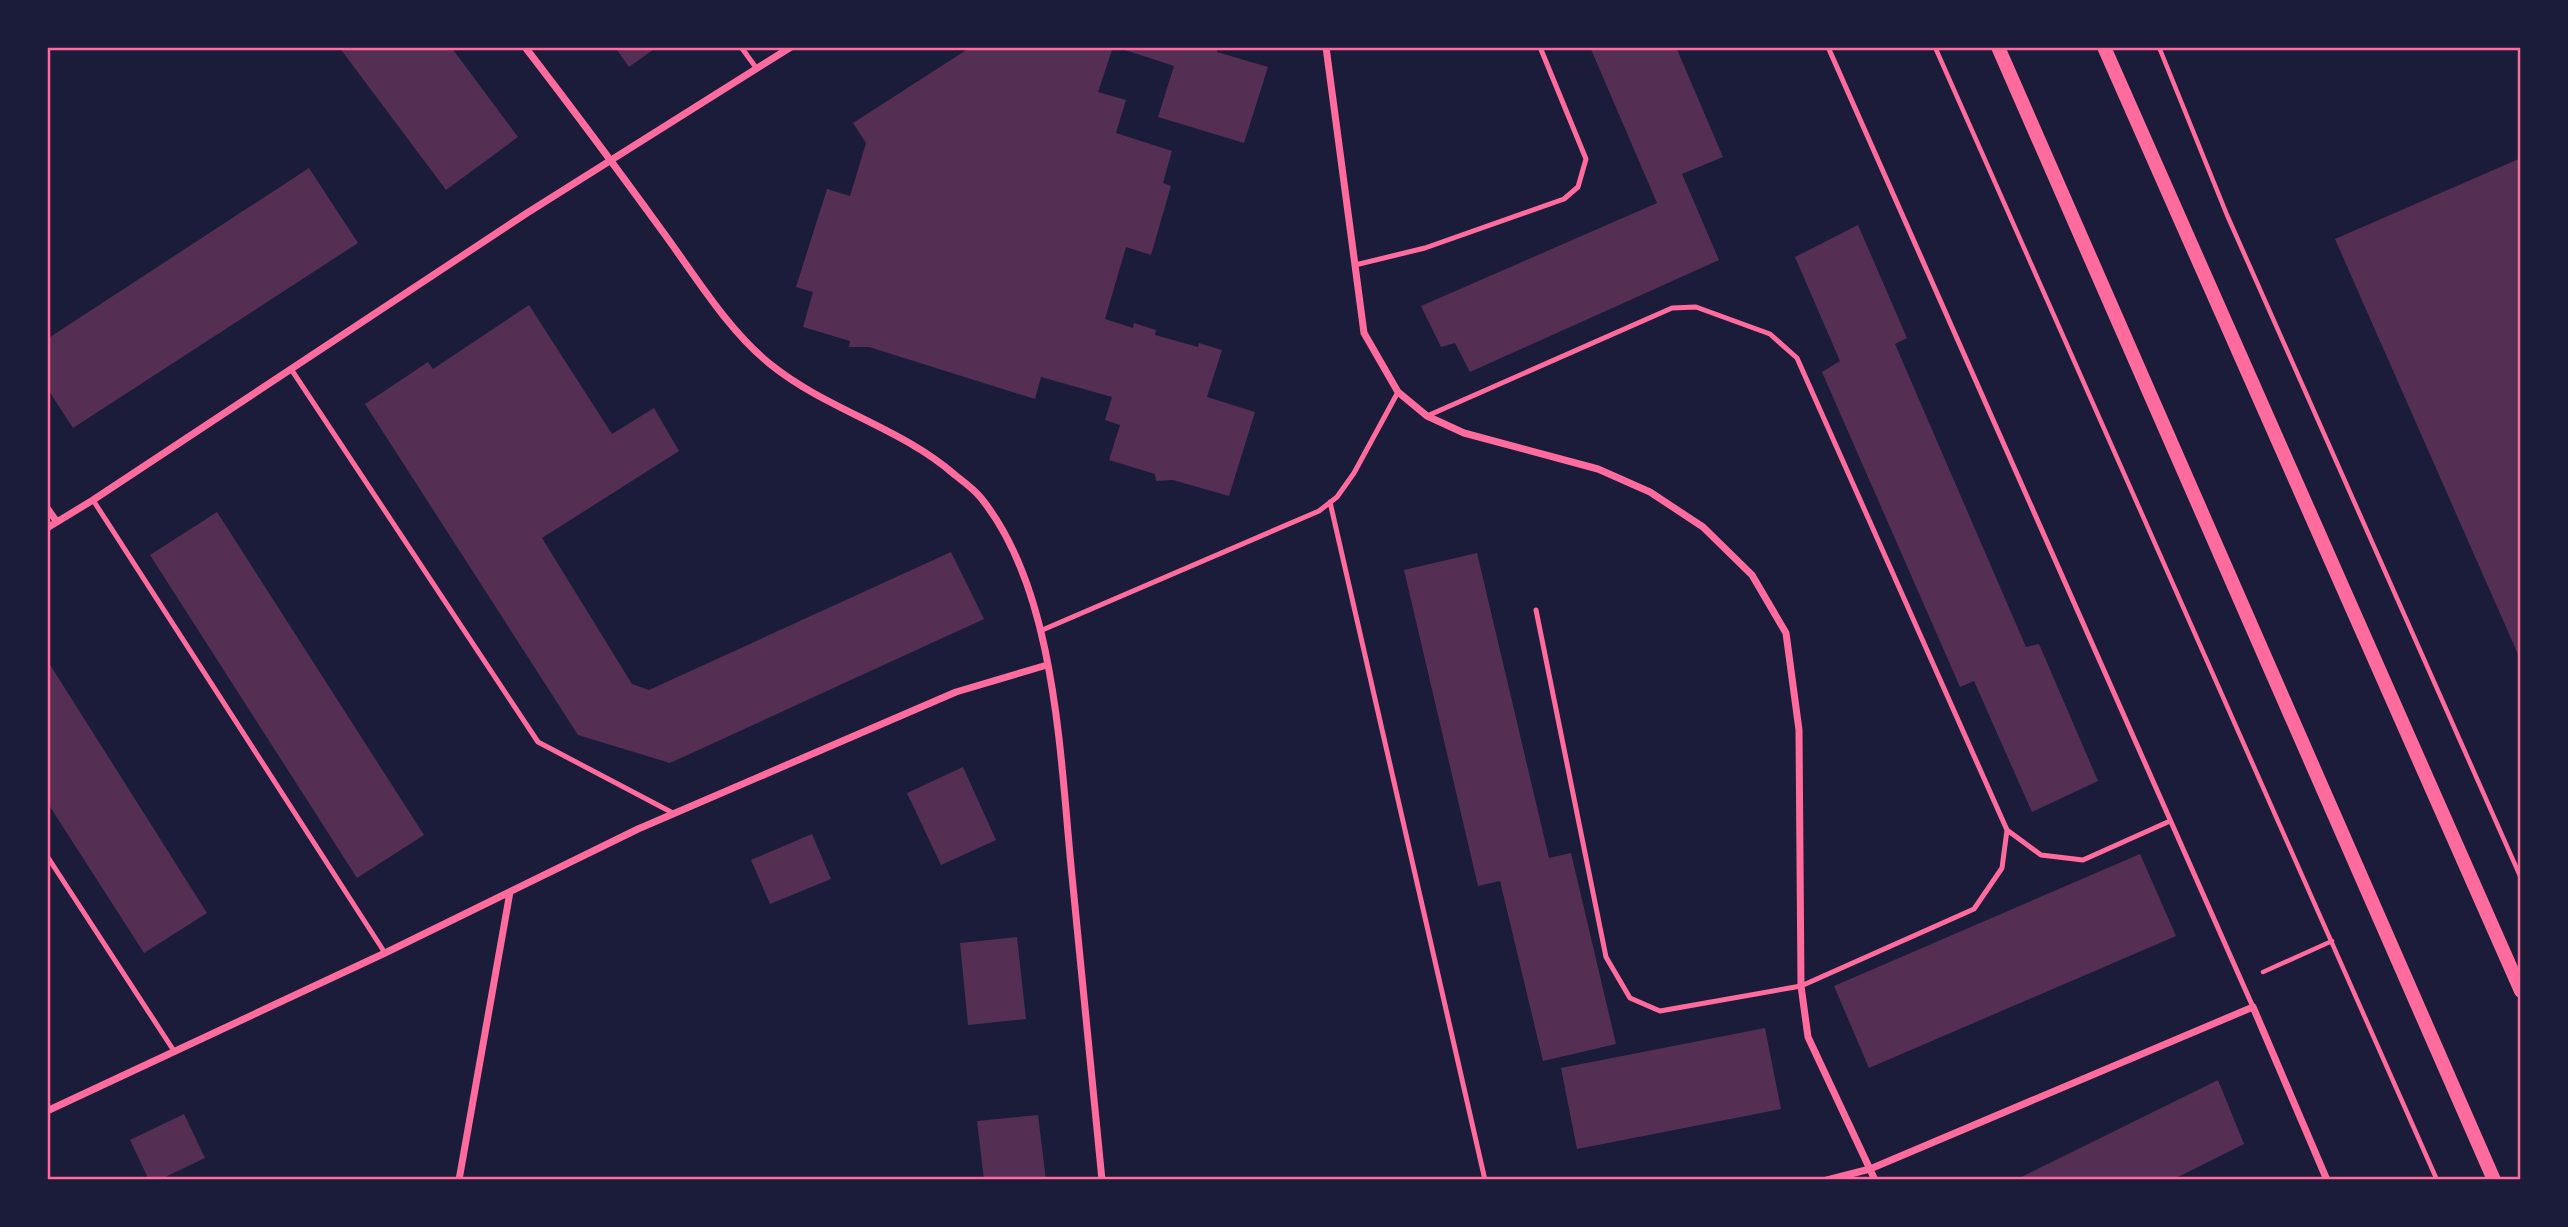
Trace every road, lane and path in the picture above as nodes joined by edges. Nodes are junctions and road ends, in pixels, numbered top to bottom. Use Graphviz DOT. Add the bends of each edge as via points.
graph roads {
  1 [pos="525,47"];
  2 [pos="741,47"];
  3 [pos="791,47"];
  4 [pos="1326,47"];
  5 [pos="1540,47"];
  6 [pos="1828,47"];
  7 [pos="1935,47"];
  8 [pos="1998,47"];
  9 [pos="2104,47"];
  10 [pos="2159,47"];
  11 [pos="757,69"];
  12 [pos="611,159"];
  13 [pos="1355,265"];
  14 [pos="291,369"];
  15 [pos="1398,392"];
  16 [pos="1427,416"];
  17 [pos="93,500"];
  18 [pos="1330,502"];
  19 [pos="47,508"];
  20 [pos="57,522"];
  21 [pos="47,528"];
  22 [pos="1536,610"];
  23 [pos="1040,631"];
  24 [pos="1046,665"];
  25 [pos="673,813"];
  26 [pos="2170,821"];
  27 [pos="2007,830"];
  28 [pos="47,856"];
  29 [pos="2521,878"];
  30 [pos="510,892"];
  31 [pos="2332,942"];
  32 [pos="385,953"];
  33 [pos="2241,982"];
  34 [pos="1801,986"];
  35 [pos="2521,990"];
  36 [pos="2253,1007"];
  37 [pos="174,1051"];
  38 [pos="47,1111"];
  39 [pos="1870,1169"];
  40 [pos="458,1180"];
  41 [pos="1102,1180"];
  42 [pos="1485,1180"];
  43 [pos="1827,1180"];
  44 [pos="1875,1180"];
  45 [pos="2327,1180"];
  46 [pos="2437,1180"];
  47 [pos="2494,1180"];
  1 -- 12 [label="street"];
  2 -- 11 [label="lane"];
  3 -- 11 [label="street"];
  4 -- 13 [label="street"];
  5 -- 13 [label="lane" via="1586,159 1578,187 1564,198 1425,248"];
  6 -- 26 [label="lane"];
  7 -- 31 [label="path"];
  8 -- 47 [label="main road"];
  9 -- 35 [label="main road"];
  10 -- 29 [label="path" via="2227,215"];
  11 -- 12 [label="street"];
  12 -- 14 [label="street"];
  12 -- 23 [label="street" via="729,321 768,363 809,391 933,456 980,497 1029,588"];
  13 -- 15 [label="street" via="1364,333"];
  14 -- 17 [label="street"];
  14 -- 25 [label="lane" via="538,742"];
  15 -- 16 [label="street"];
  15 -- 18 [label="lane" via="1354,473"];
  16 -- 27 [label="lane" via="1672,308 1696,307 1770,334 1797,358"];
  16 -- 34 [label="street" via="1464,433 1598,469 1650,492 1703,527 1752,575 1786,633 1799,730"];
  17 -- 20 [label="street"];
  17 -- 32 [label="lane"];
  18 -- 23 [label="lane"];
  18 -- 42 [label="lane"];
  19 -- 20 [label="street"];
  20 -- 21 [label="street"];
  22 -- 34 [label="lane" via="1606,957 1630,998 1660,1011"];
  23 -- 24 [label="street"];
  24 -- 25 [label="street" via="956,692"];
  24 -- 41 [label="street" via="1056,719"];
  25 -- 30 [label="street"];
  26 -- 27 [label="lane" via="2083,860 2041,855"];
  26 -- 33 [label="lane"];
  27 -- 34 [label="lane" via="2002,868 1974,909"];
  28 -- 37 [label="lane"];
  30 -- 32 [label="street"];
  30 -- 40 [label="street"];
  31 -- 33 [label="path"];
  31 -- 46 [label="path"];
  32 -- 37 [label="street"];
  33 -- 36 [label="lane"];
  34 -- 39 [label="street" via="1808,1037"];
  36 -- 39 [label="street"];
  36 -- 45 [label="street"];
  37 -- 38 [label="street"];
  39 -- 43 [label="street"];
  39 -- 44 [label="street"];
}
